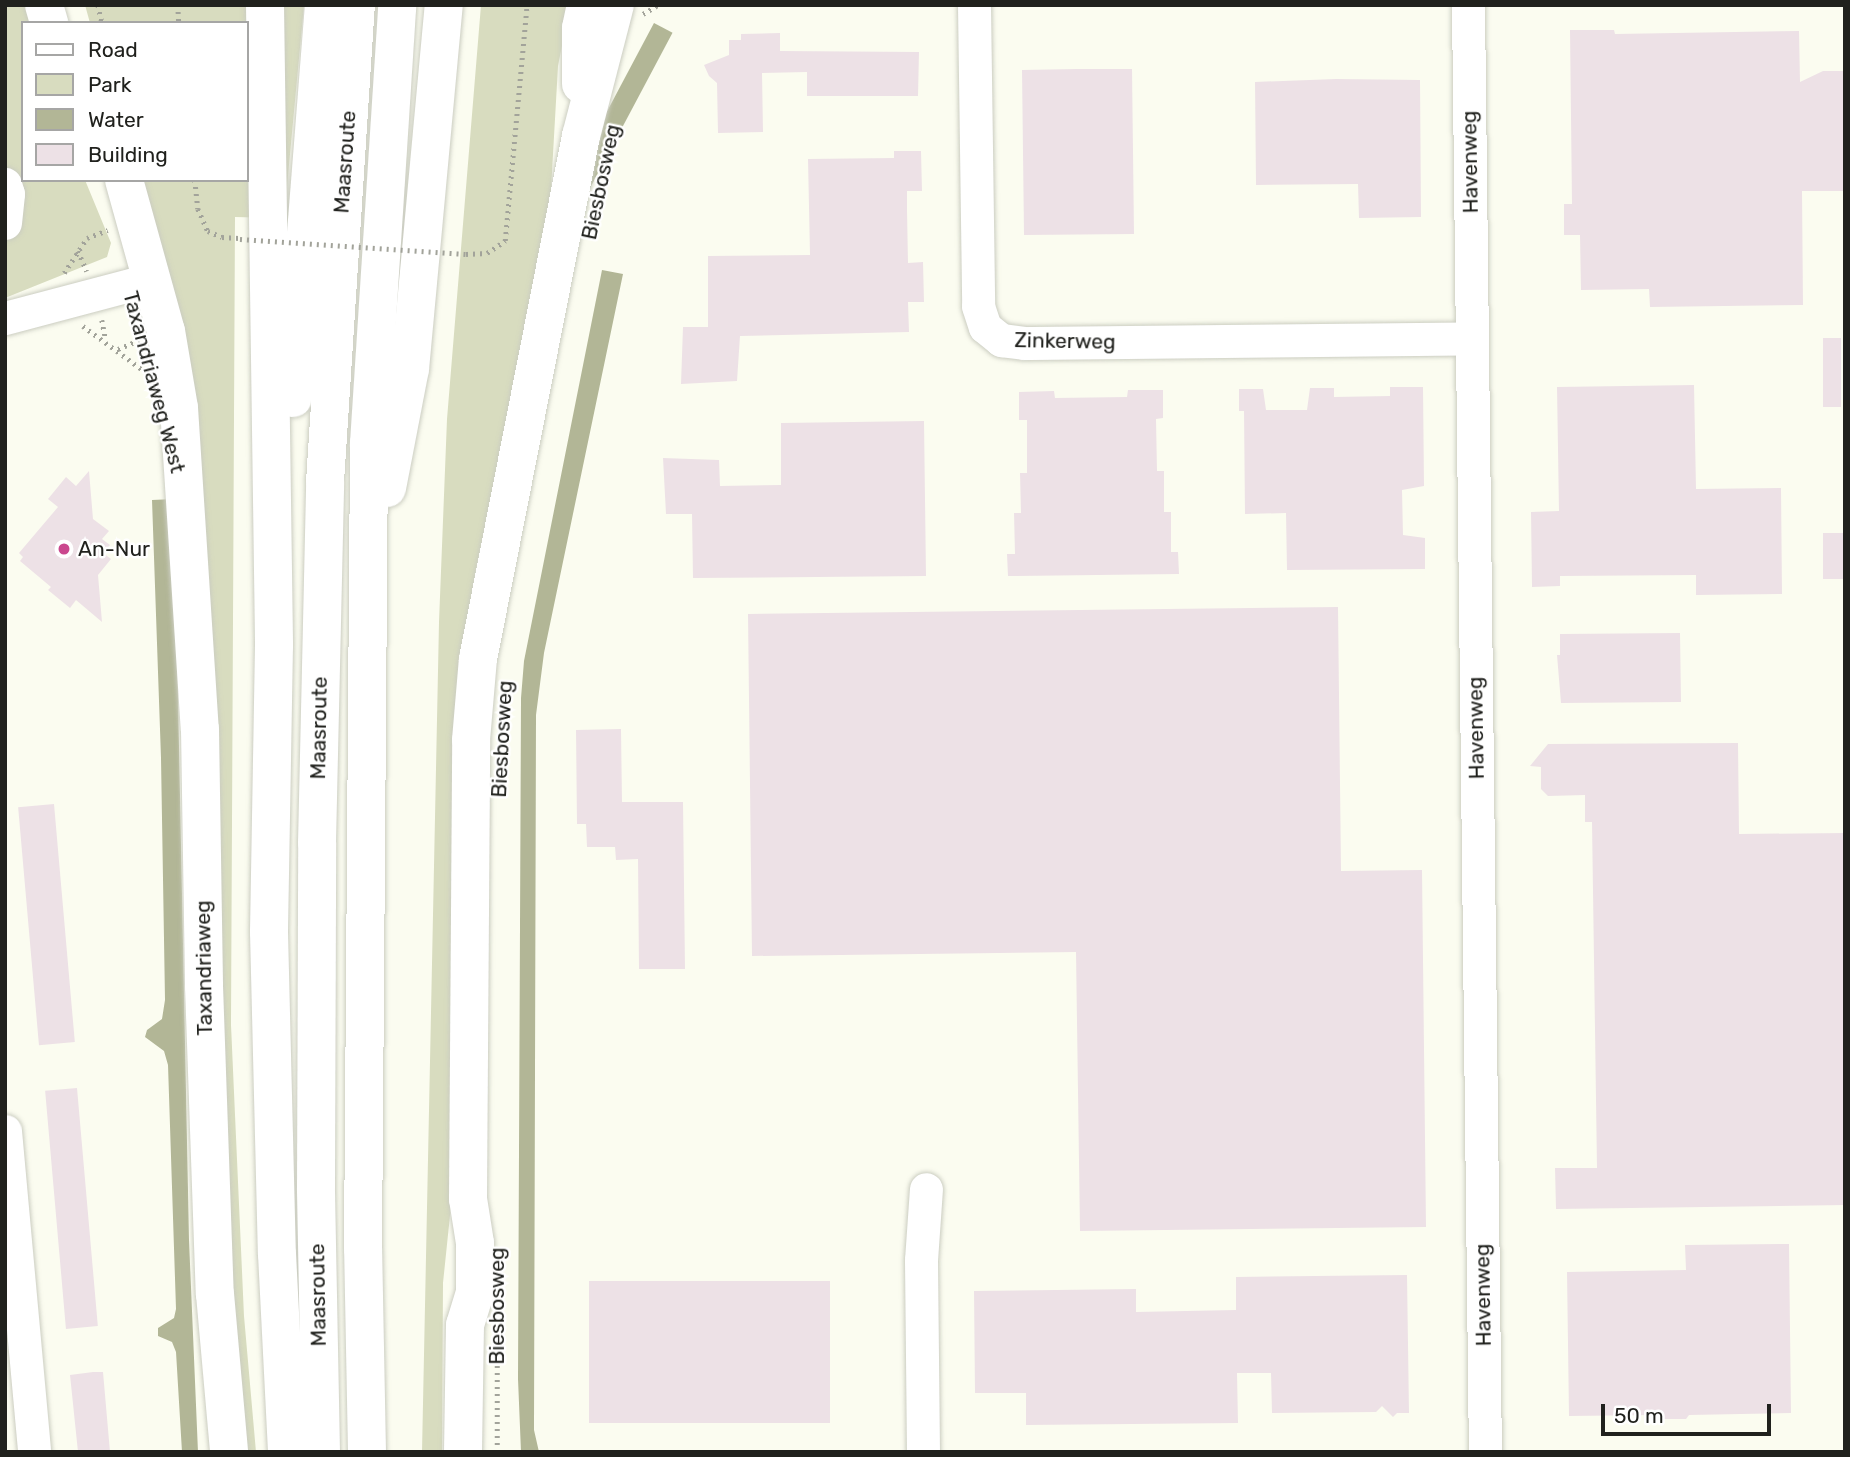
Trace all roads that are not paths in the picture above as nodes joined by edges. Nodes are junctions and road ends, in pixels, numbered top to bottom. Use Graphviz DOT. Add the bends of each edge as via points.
graph roads {
  1 [pos="265,5"];
  2 [pos="324,5"];
  3 [pos="356,5"];
  4 [pos="397,5"];
  5 [pos="444,5"];
  6 [pos="586,5"];
  7 [pos="615,5"];
  8 [pos="974,5"];
  9 [pos="1468,5"];
  10 [pos="581,136"];
  11 [pos="98,182"];
  12 [pos="124,182"];
  13 [pos="5,184"];
  14 [pos="5,223"];
  15 [pos="140,283"];
  16 [pos="5,318"];
  17 [pos="1472,338"];
  18 [pos="182,485"];
  19 [pos="367,590"];
  20 [pos="274,645"];
  21 [pos="5,1131"];
  22 [pos="926,1189"];
  23 [pos="34,1452"];
  24 [pos="229,1452"];
  25 [pos="288,1452"];
  26 [pos="321,1452"];
  27 [pos="367,1452"];
  28 [pos="463,1452"];
  29 [pos="923,1452"];
  30 [pos="1485,1452"];
  1 -- 20 [label="main road"];
  2 -- 20 [label="main road"];
  3 -- 26 [label="main road, Maasroute" via="325,482 317,843"];
  4 -- 19 [label="main road, Maasroute" via="369,443"];
  5 -- 19 [label="main road" via="410,369"];
  6 -- 10 [label="main road, Biesbosweg"];
  7 -- 10 [label="main road, Biesbosweg"];
  8 -- 17 [label="street, Zinkerweg" via="978,306 985,327 1001,340"];
  9 -- 17 [label="street, Havenweg"];
  10 -- 28 [label="main road, Biesbosweg" via="478,659 471,740 468,1199 475,1243 475,1292 465,1325"];
  11 -- 15 [label="main road, Taxandriaweg West" via="111,229"];
  12 -- 15 [label="main road, Taxandriaweg West"];
  13 -- 14 [label="street"];
  15 -- 16 [label="street"];
  15 -- 18 [label="main road, Taxandriaweg West" via="155,376"];
  15 -- 18 [label="main road, Taxandriaweg West" via="166,331 179,408"];
  17 -- 30 [label="street, Havenweg"];
  18 -- 24 [label="main road, Taxandriaweg" via="200,729 215,1294"];
  19 -- 27 [label="main road, Maasroute" via="363,1249"];
  20 -- 25 [label="main road" via="270,946 277,1254"];
  21 -- 23 [label="street"];
  22 -- 29 [label="street" via="920,1260"];
}
